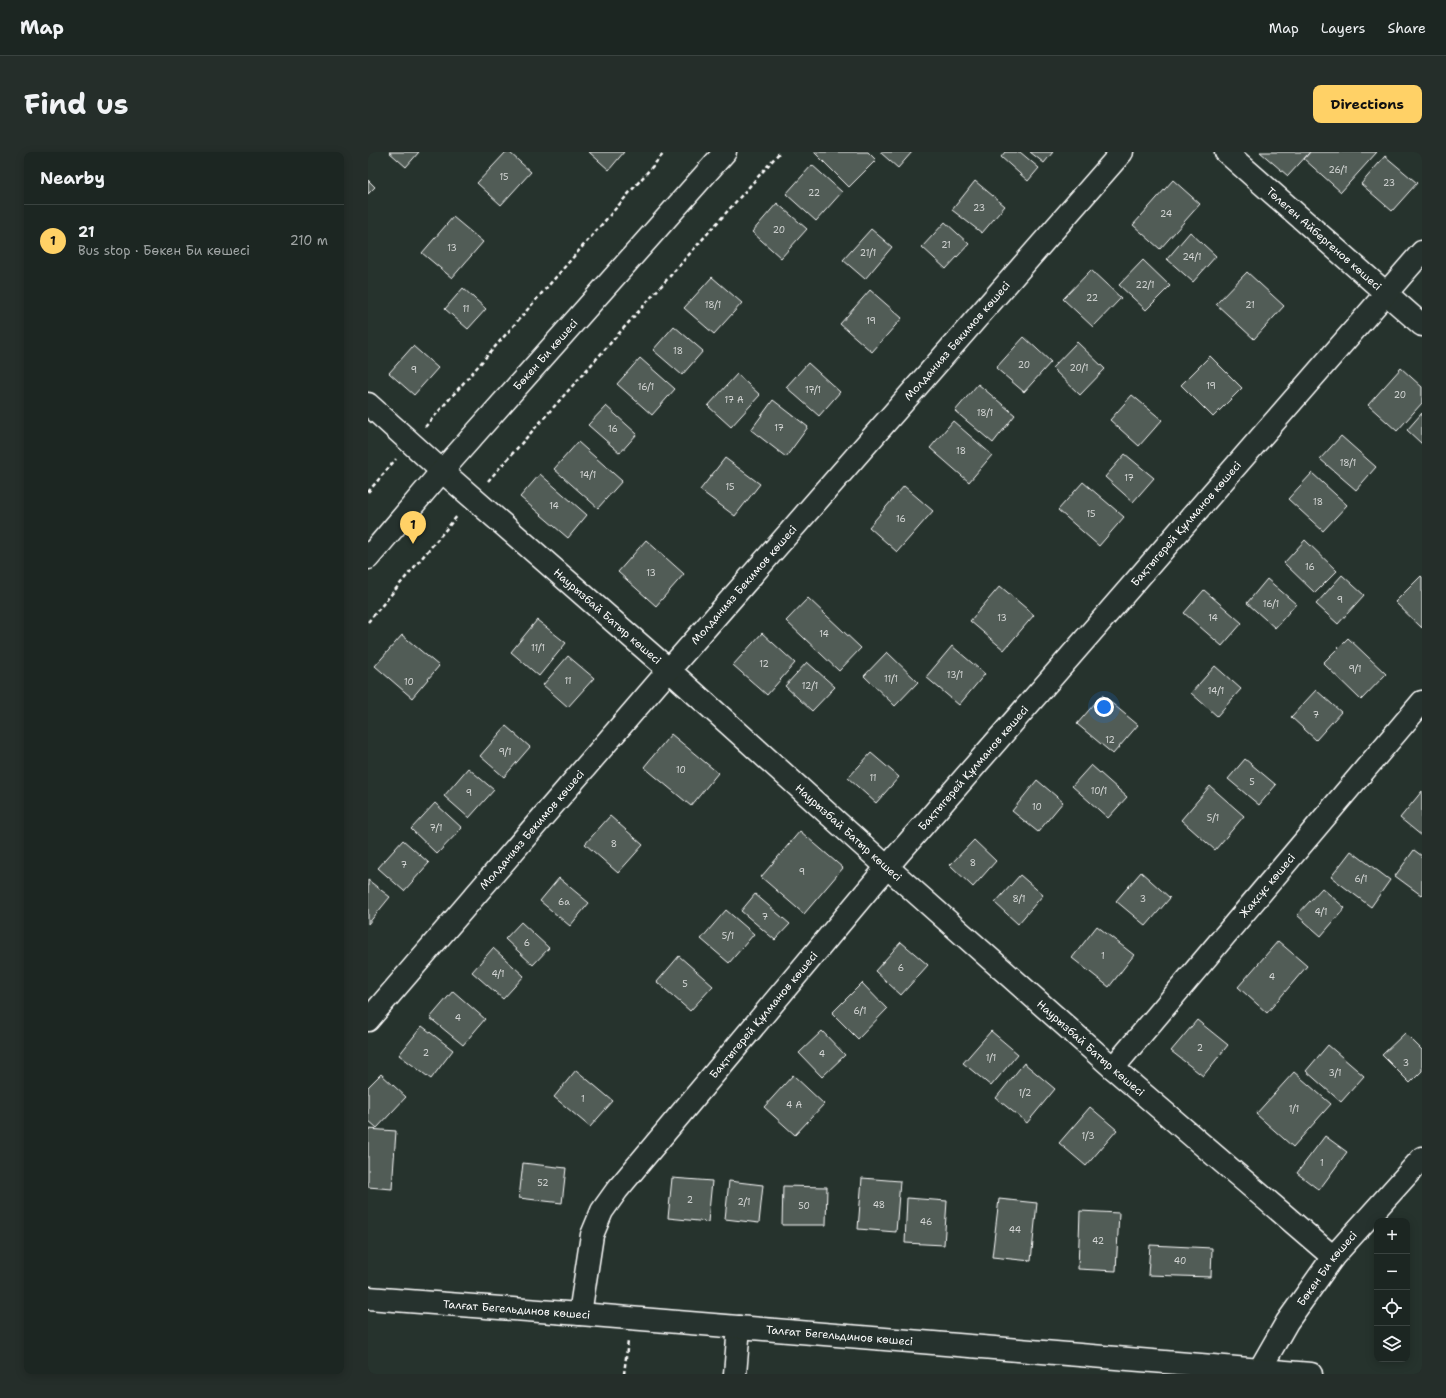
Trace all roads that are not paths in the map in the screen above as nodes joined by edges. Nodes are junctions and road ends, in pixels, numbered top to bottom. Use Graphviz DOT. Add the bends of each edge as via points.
graph roads {
  1 [pos="725,152"];
  2 [pos="1122,152"];
  3 [pos="1226,152"];
  4 [pos="1422,252"];
  5 [pos="1386,292"];
  6 [pos="1422,325"];
  7 [pos="368,404"];
  8 [pos="442,472"];
  9 [pos="368,558"];
  10 [pos="669,670"];
  11 [pos="1422,702"];
  12 [pos="887,867"];
  13 [pos="368,1020"];
  14 [pos="1112,1068"];
  15 [pos="1422,1158"];
  16 [pos="1333,1258"];
  17 [pos="368,1298"];
  18 [pos="580,1314"];
  19 [pos="739,1327"];
  20 [pos="1260,1369"];
  21 [pos="1205,1370"];
  22 [pos="735,1374"];
  23 [pos="1311,1374"];
  1 -- 8 [label="street, Бөкен Би көшесі"];
  2 -- 10 [label="street, Молданияз Бекимов көшесі"];
  3 -- 5 [label="street, Төлеген Айбергенов көшесі"];
  4 -- 5 [label="street, Бақтыгерей Құлманов көшесі"];
  5 -- 6 [label="street, Төлеген Айбергенов көшесі"];
  5 -- 12 [label="street, Бақтыгерей Құлманов көшесі"];
  7 -- 8 [label="street, Наурызбай Батыр көшесі"];
  8 -- 9 [label="street, Бөкен Би көшесі"];
  8 -- 10 [label="street, Наурызбай Батыр көшесі"];
  10 -- 12 [label="street, Наурызбай Батыр көшесі"];
  10 -- 13 [label="street, Молданияз Бекимов көшесі"];
  11 -- 14 [label="street, Жақсұс көшесі"];
  12 -- 14 [label="street, Наурызбай Батыр көшесі"];
  12 -- 18 [label="street, Бақтыгерей Құлманов көшесі" via="609,1200 592,1235"];
  14 -- 16 [label="street, Наурызбай Батыр көшесі"];
  15 -- 16 [label="street, Бөкен Би көшесі"];
  16 -- 20 [label="street, Бөкен Би көшесі" via="1287,1322"];
  17 -- 18 [label="street, Талғат Бегельдинов көшесі"];
  18 -- 19 [label="street, Талғат Бегельдинов көшесі"];
  19 -- 21 [label="street, Талғат Бегельдинов көшесі"];
  19 -- 22 [label="street"];
  20 -- 21 [label="street, Талғат Бегельдинов көшесі"];
  20 -- 23 [label="street, Талғат Бегельдинов көшесі"];
}
